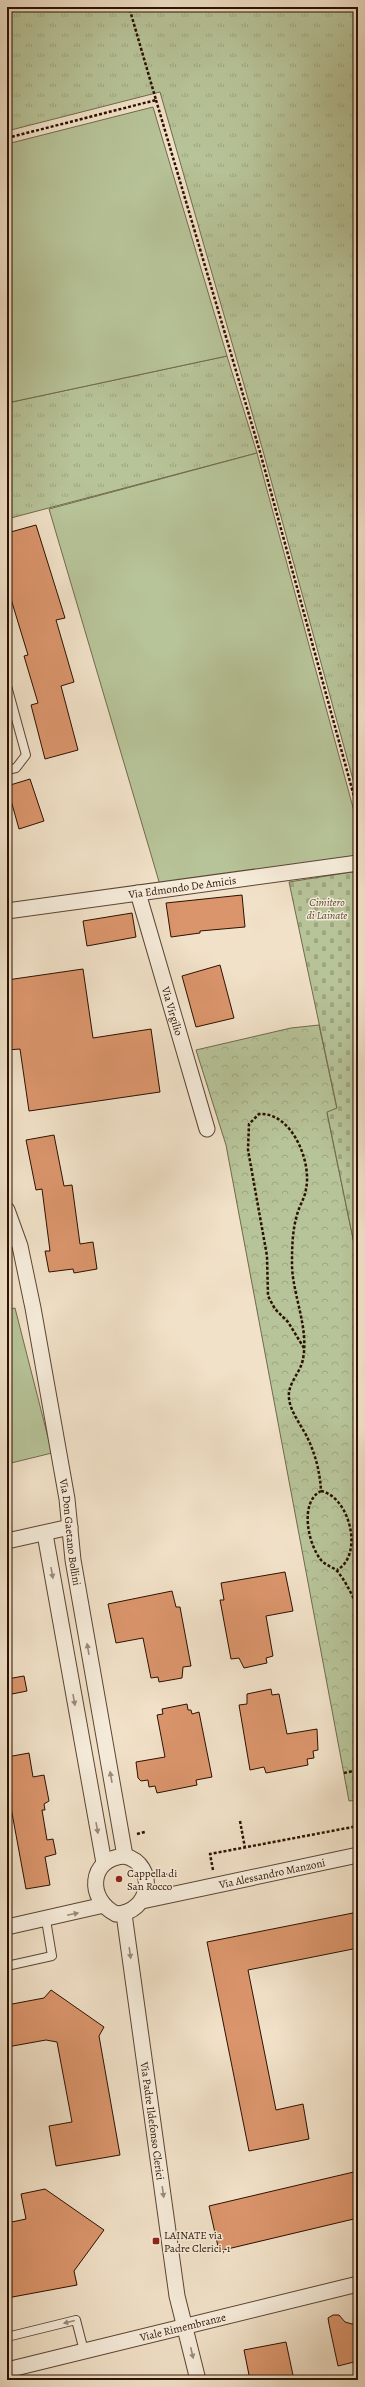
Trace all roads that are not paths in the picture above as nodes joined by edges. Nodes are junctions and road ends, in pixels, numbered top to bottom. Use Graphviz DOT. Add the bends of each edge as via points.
graph roads {
  1 [pos="7,686"];
  2 [pos="7,770"];
  3 [pos="358,863"];
  4 [pos="138,893"];
  5 [pos="7,911"];
  6 [pos="207,1129"];
  7 [pos="7,1210"];
  8 [pos="70,1527"];
  9 [pos="45,1534"];
  10 [pos="7,1541"];
  11 [pos="358,1855"];
  12 [pos="125,1856"];
  13 [pos="104,1863"];
  14 [pos="146,1883"];
  15 [pos="182,1885"];
  16 [pos="142,1900"];
  17 [pos="104,1906"];
  18 [pos="124,1914"];
  19 [pos="46,1920"];
  20 [pos="7,1927"];
  21 [pos="7,1966"];
  22 [pos="358,2284"];
  23 [pos="186,2326"];
  24 [pos="7,2337"];
  25 [pos="84,2351"];
  26 [pos="7,2370"];
  27 [pos="198,2380"];
  1 -- 2 [label="lane" via="26,755 16,768"];
  3 -- 4 [label="street, Via Edmondo De Amicis"];
  4 -- 5 [label="street, Via Edmondo De Amicis"];
  4 -- 6 [label="street, Via Virgilio"];
  7 -- 8 [label="street, Via Don Gaetano Bollini" via="20,1246 33,1308"];
  8 -- 9 [label="street"];
  12 -- 8 [label="street, Via Don Gaetano Bollini, one-way" via="73,1560"];
  9 -- 10 [label="street"];
  9 -- 13 [label="street, one-way"];
  11 -- 15 [label="street, Via Alessandro Manzoni"];
  12 -- 13 [label="street"];
  12 -- 14 [label="street" via="135,1859 142,1868"];
  13 -- 17 [label="street" via="99,1868 96,1882"];
  14 -- 15 [label="street, Via Alessandro Manzoni"];
  14 -- 16 [label="street" via="147,1890"];
  15 -- 16 [label="street, Via Alessandro Manzoni"];
  16 -- 18 [label="street"];
  17 -- 18 [label="street" via="116,1914"];
  19 -- 17 [label="street, one-way"];
  18 -- 23 [label="street, Via Padre Ildefonso Clerici, one-way" via="177,2296"];
  19 -- 20 [label="street"];
  19 -- 21 [label="lane" via="52,1956"];
  22 -- 23 [label="street, Viale Rimembranze"];
  23 -- 25 [label="street, Viale Rimembranze"];
  23 -- 27 [label="street, Via Padre Ildefonso Clerici, one-way"];
  25 -- 24 [label="lane, one-way" via="76,2320"];
  25 -- 26 [label="street, Viale Rimembranze"];
}
